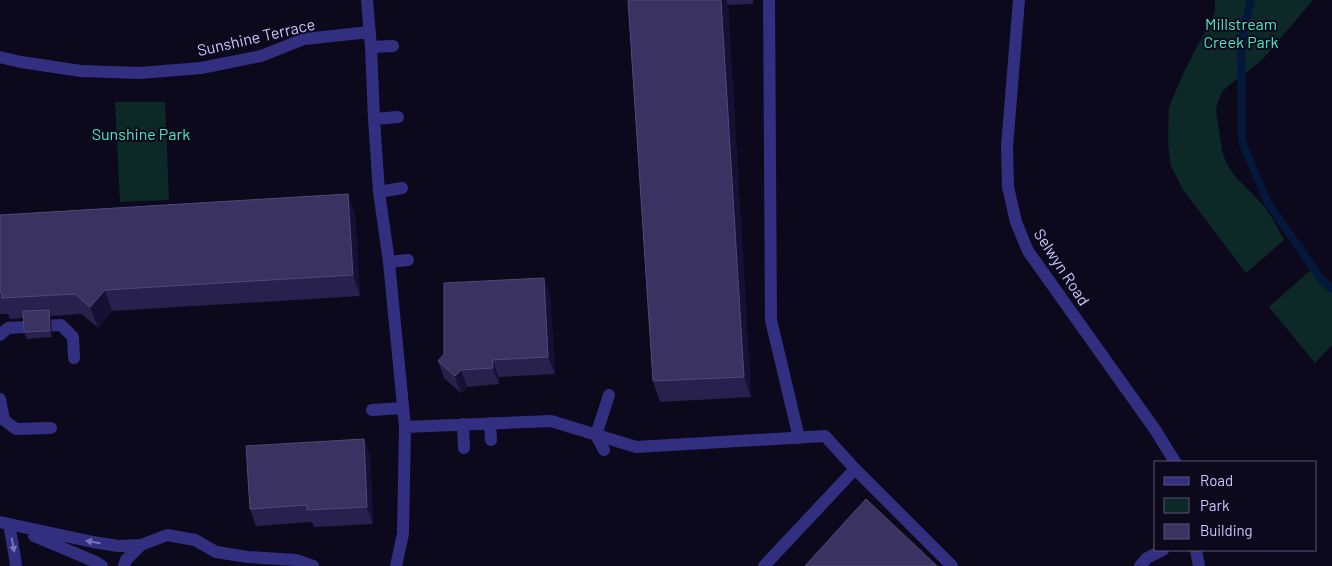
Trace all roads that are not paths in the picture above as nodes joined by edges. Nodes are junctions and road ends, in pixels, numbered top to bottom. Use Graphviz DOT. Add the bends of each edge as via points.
graph roads {
  1 [pos="367,0"];
  2 [pos="769,0"];
  3 [pos="1019,0"];
  4 [pos="370,32"];
  5 [pos="392,46"];
  6 [pos="371,47"];
  7 [pos="0,57"];
  8 [pos="398,117"];
  9 [pos="374,119"];
  10 [pos="402,188"];
  11 [pos="379,192"];
  12 [pos="408,260"];
  13 [pos="389,262"];
  14 [pos="0,335"];
  15 [pos="74,358"];
  16 [pos="609,395"];
  17 [pos="0,399"];
  18 [pos="404,408"];
  19 [pos="372,410"];
  20 [pos="490,422"];
  21 [pos="463,424"];
  22 [pos="405,427"];
  23 [pos="51,428"];
  24 [pos="596,435"];
  25 [pos="799,438"];
  26 [pos="491,440"];
  27 [pos="724,442"];
  28 [pos="464,448"];
  29 [pos="604,450"];
  30 [pos="725,455"];
  31 [pos="1175,461"];
  32 [pos="855,469"];
  33 [pos="5,523"];
  34 [pos="141,545"];
  35 [pos="1161,551"];
  36 [pos="1196,551"];
  37 [pos="216,552"];
  38 [pos="16,566"];
  39 [pos="102,566"];
  40 [pos="124,566"];
  41 [pos="221,566"];
  42 [pos="313,566"];
  43 [pos="396,566"];
  44 [pos="764,566"];
  45 [pos="952,566"];
  46 [pos="1140,566"];
  47 [pos="1199,566"];
  1 -- 4 [label="street"];
  2 -- 25 [label="street" via="772,320"];
  3 -- 31 [label="street, Selwyn Road" via="1007,147 1008,187 1016,222 1028,250"];
  4 -- 6 [label="street"];
  4 -- 7 [label="street, Sunshine Terrace" via="304,39 261,56 201,68 140,73 80,71"];
  5 -- 6 [label="street"];
  6 -- 9 [label="street"];
  8 -- 9 [label="street"];
  9 -- 11 [label="street"];
  10 -- 11 [label="street"];
  11 -- 13 [label="street"];
  12 -- 13 [label="street"];
  13 -- 18 [label="street"];
  14 -- 15 [label="street" via="8,328 61,325 73,337"];
  16 -- 24 [label="street"];
  17 -- 23 [label="street" via="4,420 16,429"];
  18 -- 19 [label="street"];
  18 -- 22 [label="street"];
  20 -- 21 [label="street"];
  20 -- 24 [label="street" via="551,421"];
  20 -- 26 [label="street"];
  21 -- 22 [label="street"];
  21 -- 28 [label="street"];
  22 -- 43 [label="street" via="403,534"];
  24 -- 27 [label="street" via="636,447"];
  24 -- 29 [label="street"];
  25 -- 27 [label="street"];
  25 -- 32 [label="street" via="825,436"];
  27 -- 30 [label="street"];
  32 -- 44 [label="street"];
  32 -- 45 [label="street"];
  34 -- 33 [label="street, one-way" via="92,542"];
  33 -- 38 [label="street, one-way"];
  33 -- 39 [label="street"];
  34 -- 37 [label="street" via="167,536 195,540"];
  34 -- 40 [label="street"];
  35 -- 46 [label="street"];
  36 -- 47 [label="street"];
  37 -- 41 [label="street"];
  37 -- 42 [label="street" via="296,560"];
}
